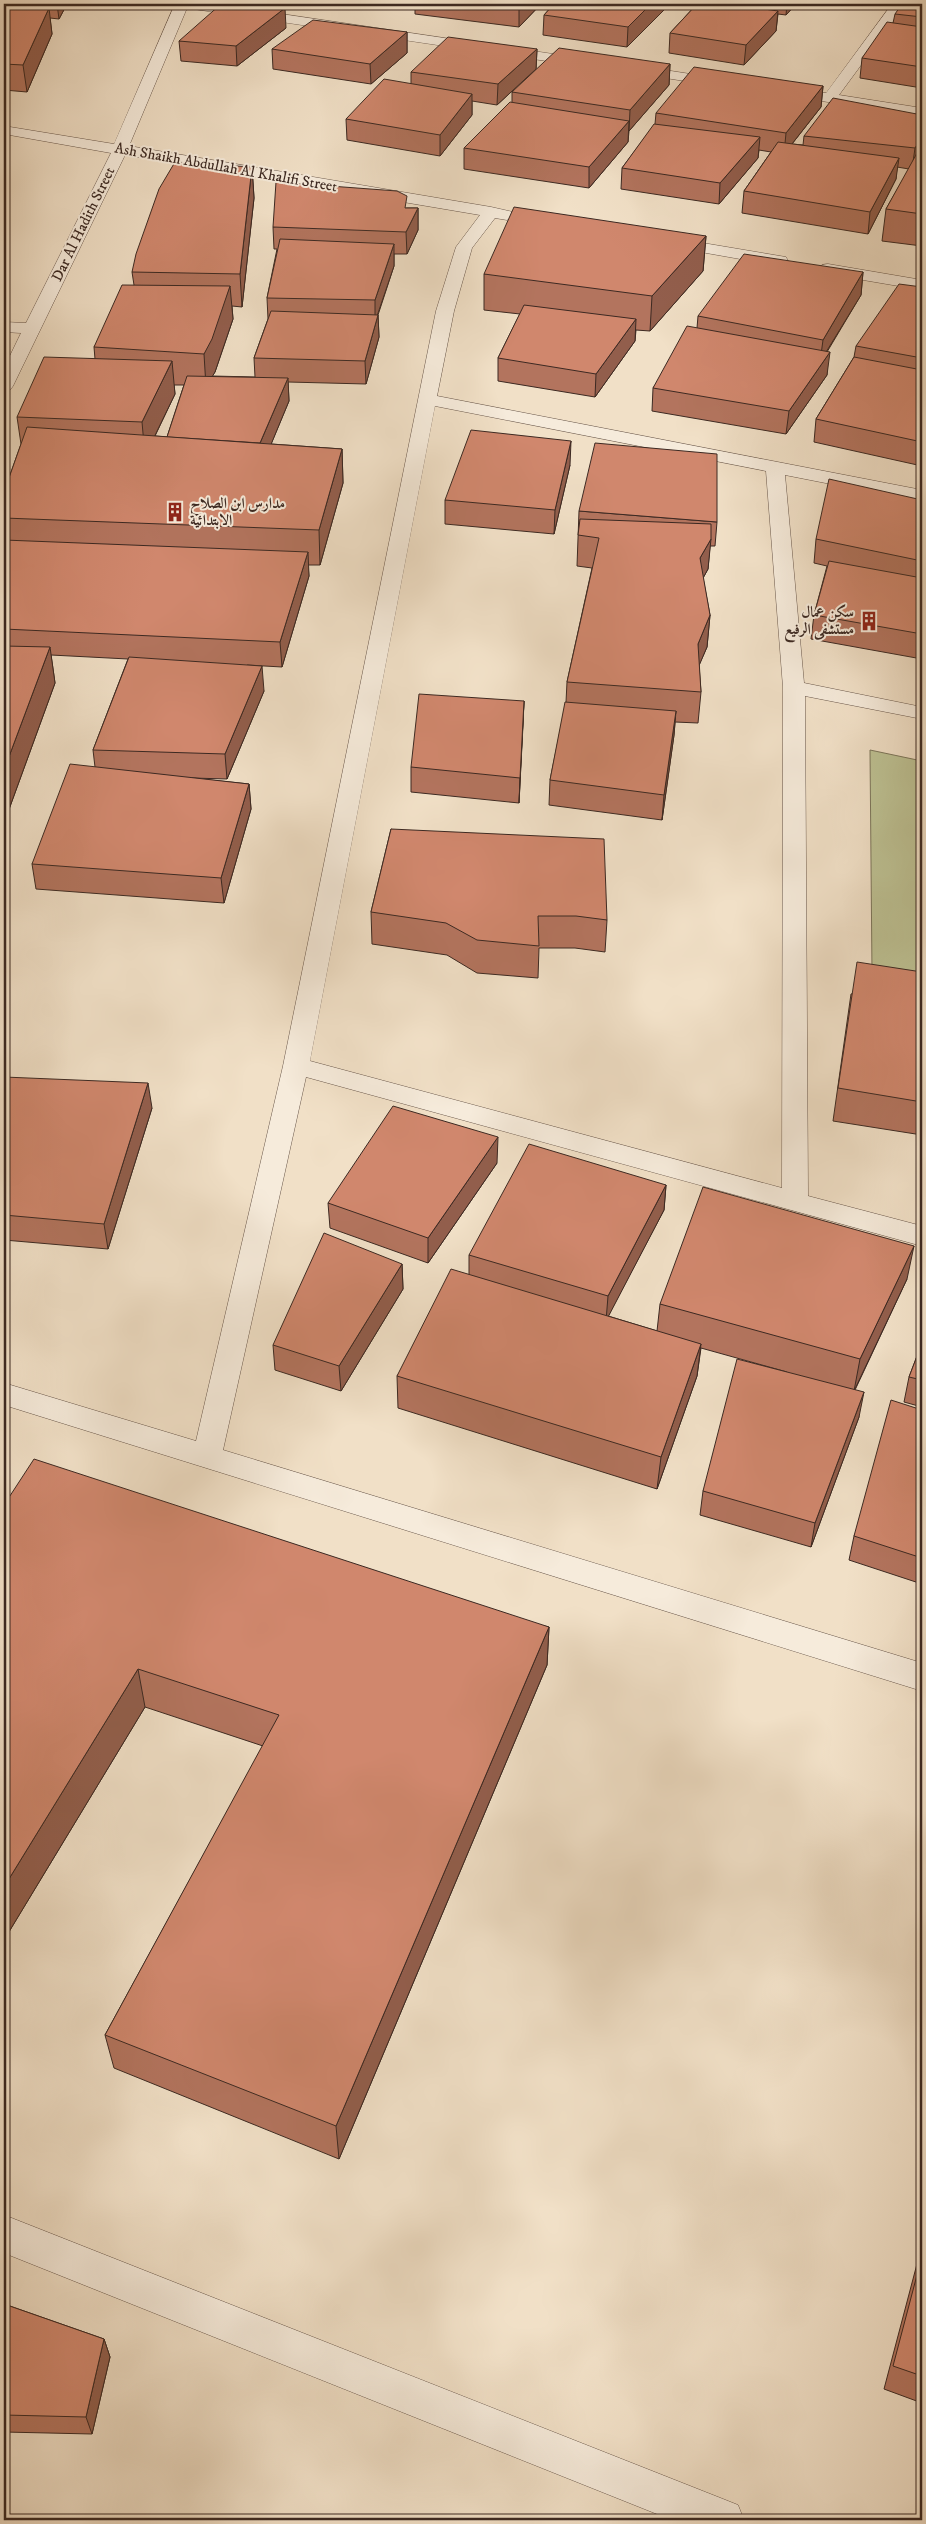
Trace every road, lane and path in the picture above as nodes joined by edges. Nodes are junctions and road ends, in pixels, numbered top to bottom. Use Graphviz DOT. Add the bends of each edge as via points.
graph roads {
  1 [pos="182,4"];
  2 [pos="188,4"];
  3 [pos="899,4"];
  4 [pos="603,65"];
  5 [pos="622,68"];
  6 [pos="741,85"];
  7 [pos="770,90"];
  8 [pos="830,98"];
  9 [pos="922,112"];
  10 [pos="4,130"];
  11 [pos="120,149"];
  12 [pos="491,212"];
  13 [pos="520,217"];
  14 [pos="648,238"];
  15 [pos="795,264"];
  16 [pos="814,267"];
  17 [pos="922,285"];
  18 [pos="4,326"];
  19 [pos="32,329"];
  20 [pos="4,386"];
  21 [pos="426,399"];
  22 [pos="775,467"];
  23 [pos="922,496"];
  24 [pos="794,687"];
  25 [pos="922,713"];
  26 [pos="296,1066"];
  27 [pos="795,1200"];
  28 [pos="922,1236"];
  29 [pos="4,1394"];
  30 [pos="206,1456"];
  31 [pos="922,1677"];
  32 [pos="4,2234"];
  33 [pos="723,2520"];
  1 -- 11 [label="street, Dar Al Hadith Street"];
  2 -- 4 [label="street"];
  3 -- 8 [label="street"];
  5 -- 6 [label="street"];
  7 -- 8 [label="street"];
  8 -- 9 [label="street"];
  10 -- 11 [label="street, Ash Shaikh Abdullah Al Khalifi Street"];
  11 -- 12 [label="street, Ash Shaikh Abdullah Al Khalifi Street"];
  11 -- 19 [label="street, Dar Al Hadith Street"];
  12 -- 13 [label="street, Ash Shaikh Abdullah Al Khalifi Street"];
  12 -- 21 [label="street" via="464,247 445,311"];
  14 -- 15 [label="street"];
  16 -- 17 [label="street"];
  18 -- 19 [label="street"];
  19 -- 20 [label="street, Dar Al Hadith Street"];
  21 -- 22 [label="street"];
  21 -- 26 [label="street"];
  22 -- 23 [label="street"];
  22 -- 24 [label="street"];
  24 -- 25 [label="street"];
  24 -- 27 [label="street"];
  26 -- 27 [label="street"];
  26 -- 30 [label="street"];
  27 -- 28 [label="street"];
  29 -- 30 [label="street"];
  30 -- 31 [label="street"];
  32 -- 33 [label="street"];
}
